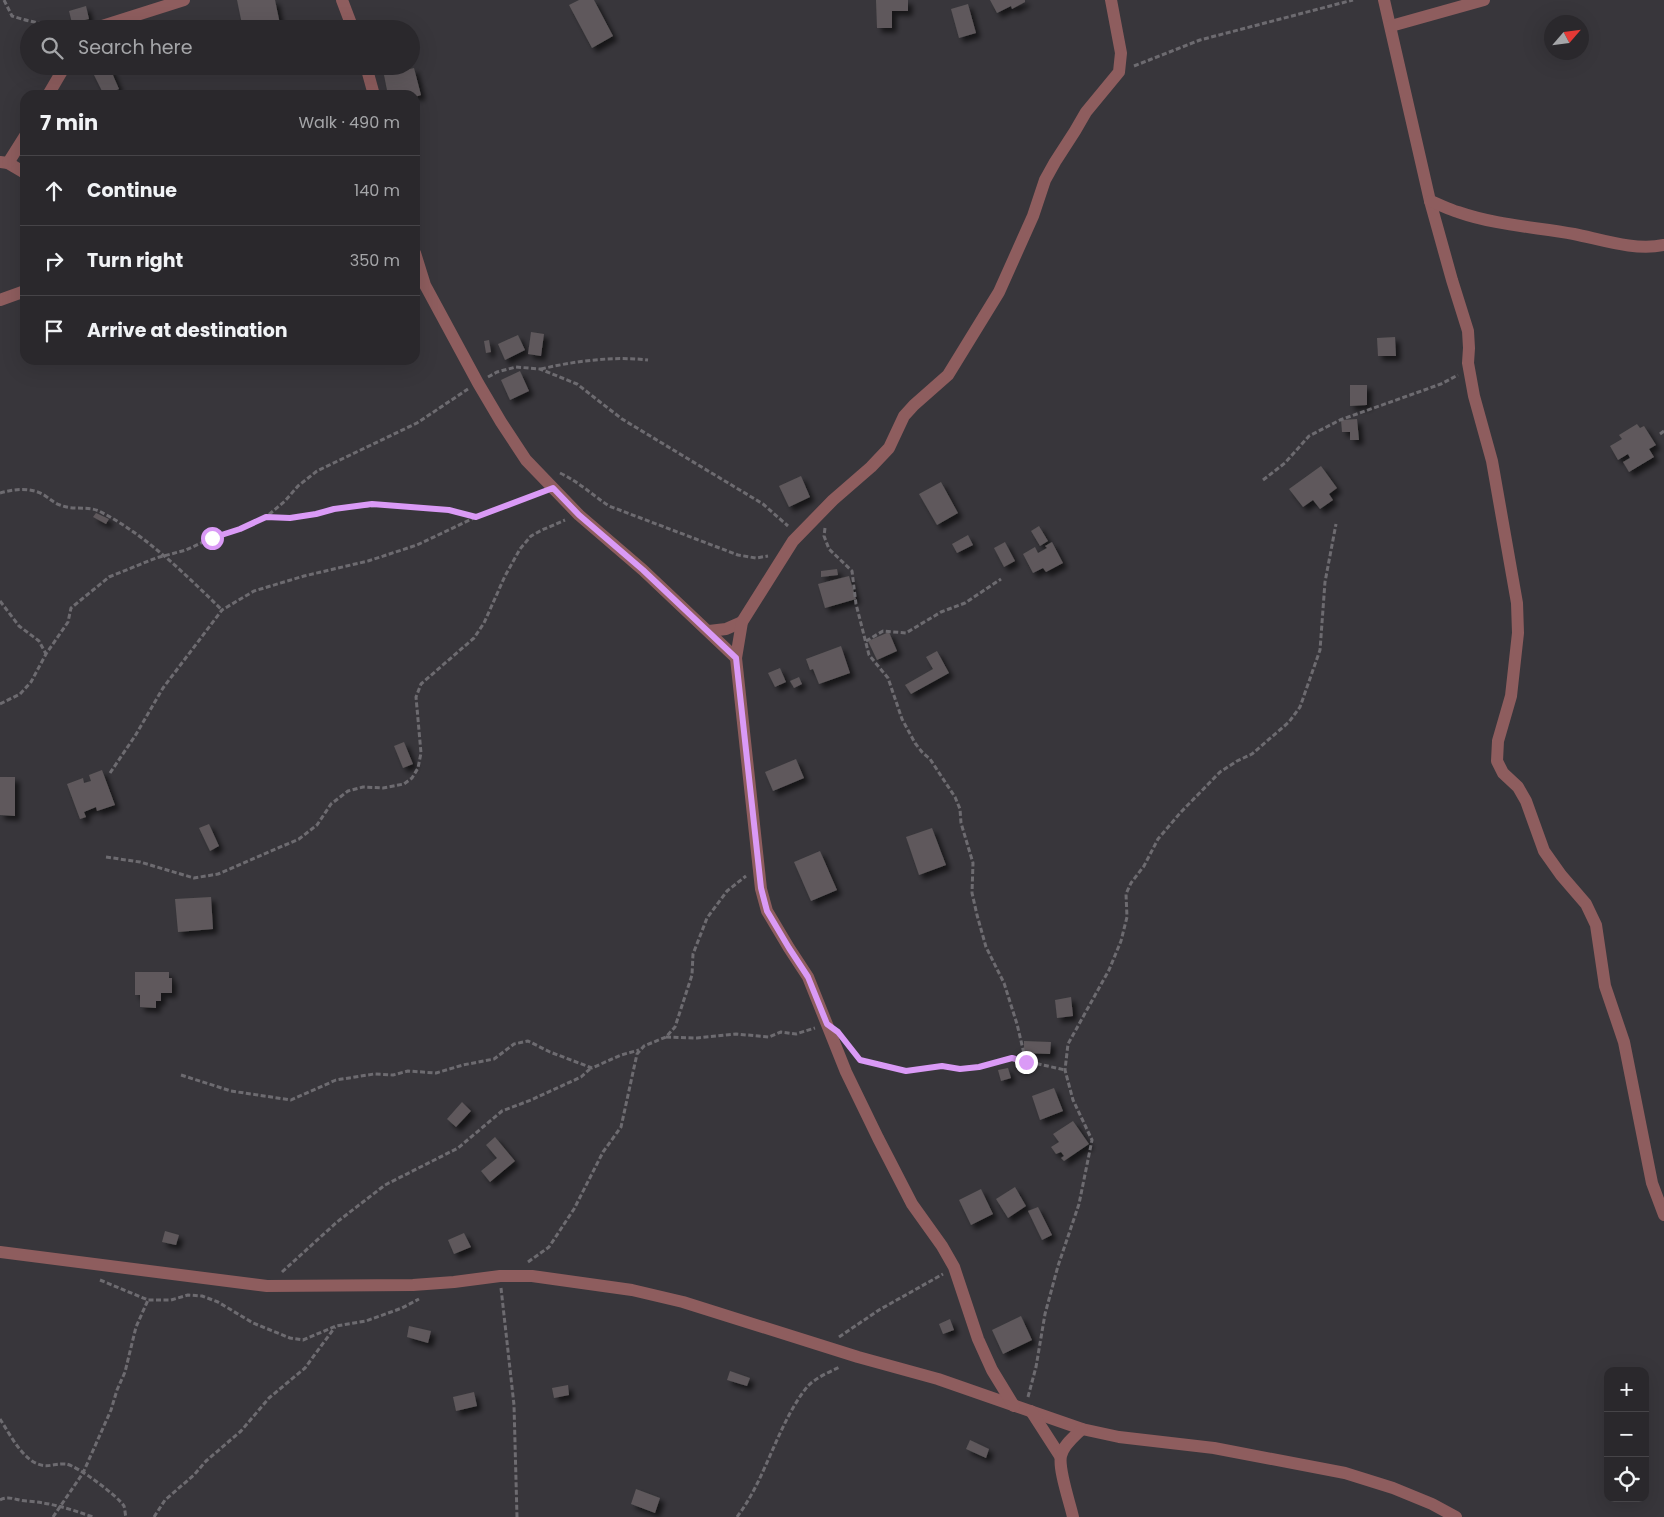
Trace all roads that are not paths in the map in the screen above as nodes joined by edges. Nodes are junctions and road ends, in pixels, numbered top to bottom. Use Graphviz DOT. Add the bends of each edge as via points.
graph roads {
  1 [pos="184,0"];
  2 [pos="342,0"];
  3 [pos="1112,0"];
  4 [pos="1384,0"];
  5 [pos="1484,0"];
  6 [pos="123,20"];
  7 [pos="350,20"];
  8 [pos="1391,26"];
  9 [pos="60,75"];
  10 [pos="368,75"];
  11 [pos="51,90"];
  12 [pos="373,90"];
  13 [pos="20,142"];
  14 [pos="4,162"];
  15 [pos="20,170"];
  16 [pos="1430,201"];
  17 [pos="1664,245"];
  18 [pos="420,285"];
  19 [pos="20,294"];
  20 [pos="0,300"];
  21 [pos="742,622"];
  22 [pos="709,631"];
  23 [pos="736,658"];
  24 [pos="1664,1215"];
  25 [pos="0,1252"];
  26 [pos="1023,1409"];
  27 [pos="1082,1429"];
  28 [pos="1060,1456"];
  29 [pos="1073,1517"];
  30 [pos="1456,1517"];
  1 -- 6 [label="street"];
  2 -- 7 [label="street"];
  3 -- 21 [label="street" via="1121,52 1119,72 1086,112 1054,162 998,292 948,375 904,416 889,448 798,535"];
  4 -- 8 [label="street"];
  5 -- 8 [label="street"];
  8 -- 16 [label="street"];
  9 -- 11 [label="street"];
  10 -- 12 [label="street"];
  13 -- 14 [label="street"];
  14 -- 15 [label="street"];
  16 -- 17 [label="street" via="1458,213 1506,224 1639,247"];
  16 -- 24 [label="street" via="1468,331 1468,363 1492,461 1517,603 1518,633 1511,696 1498,741 1497,761 1526,801 1544,851 1586,904 1596,925 1606,986 1624,1042 1652,1183"];
  18 -- 22 [label="street" via="500,422 526,460 579,515"];
  19 -- 20 [label="street"];
  21 -- 22 [label="street" via="726,629"];
  21 -- 23 [label="street"];
  22 -- 23 [label="street"];
  23 -- 26 [label="street" via="761,888 767,911 808,977 846,1072 912,1204 954,1267 992,1370"];
  25 -- 26 [label="street" via="267,1286 413,1285 532,1276 632,1290 683,1302 938,1379"];
  26 -- 27 [label="street"];
  26 -- 28 [label="street"];
  27 -- 28 [label="street"];
  27 -- 30 [label="street" via="1120,1437 1214,1448 1345,1473 1393,1488"];
  28 -- 29 [label="street"];
}
